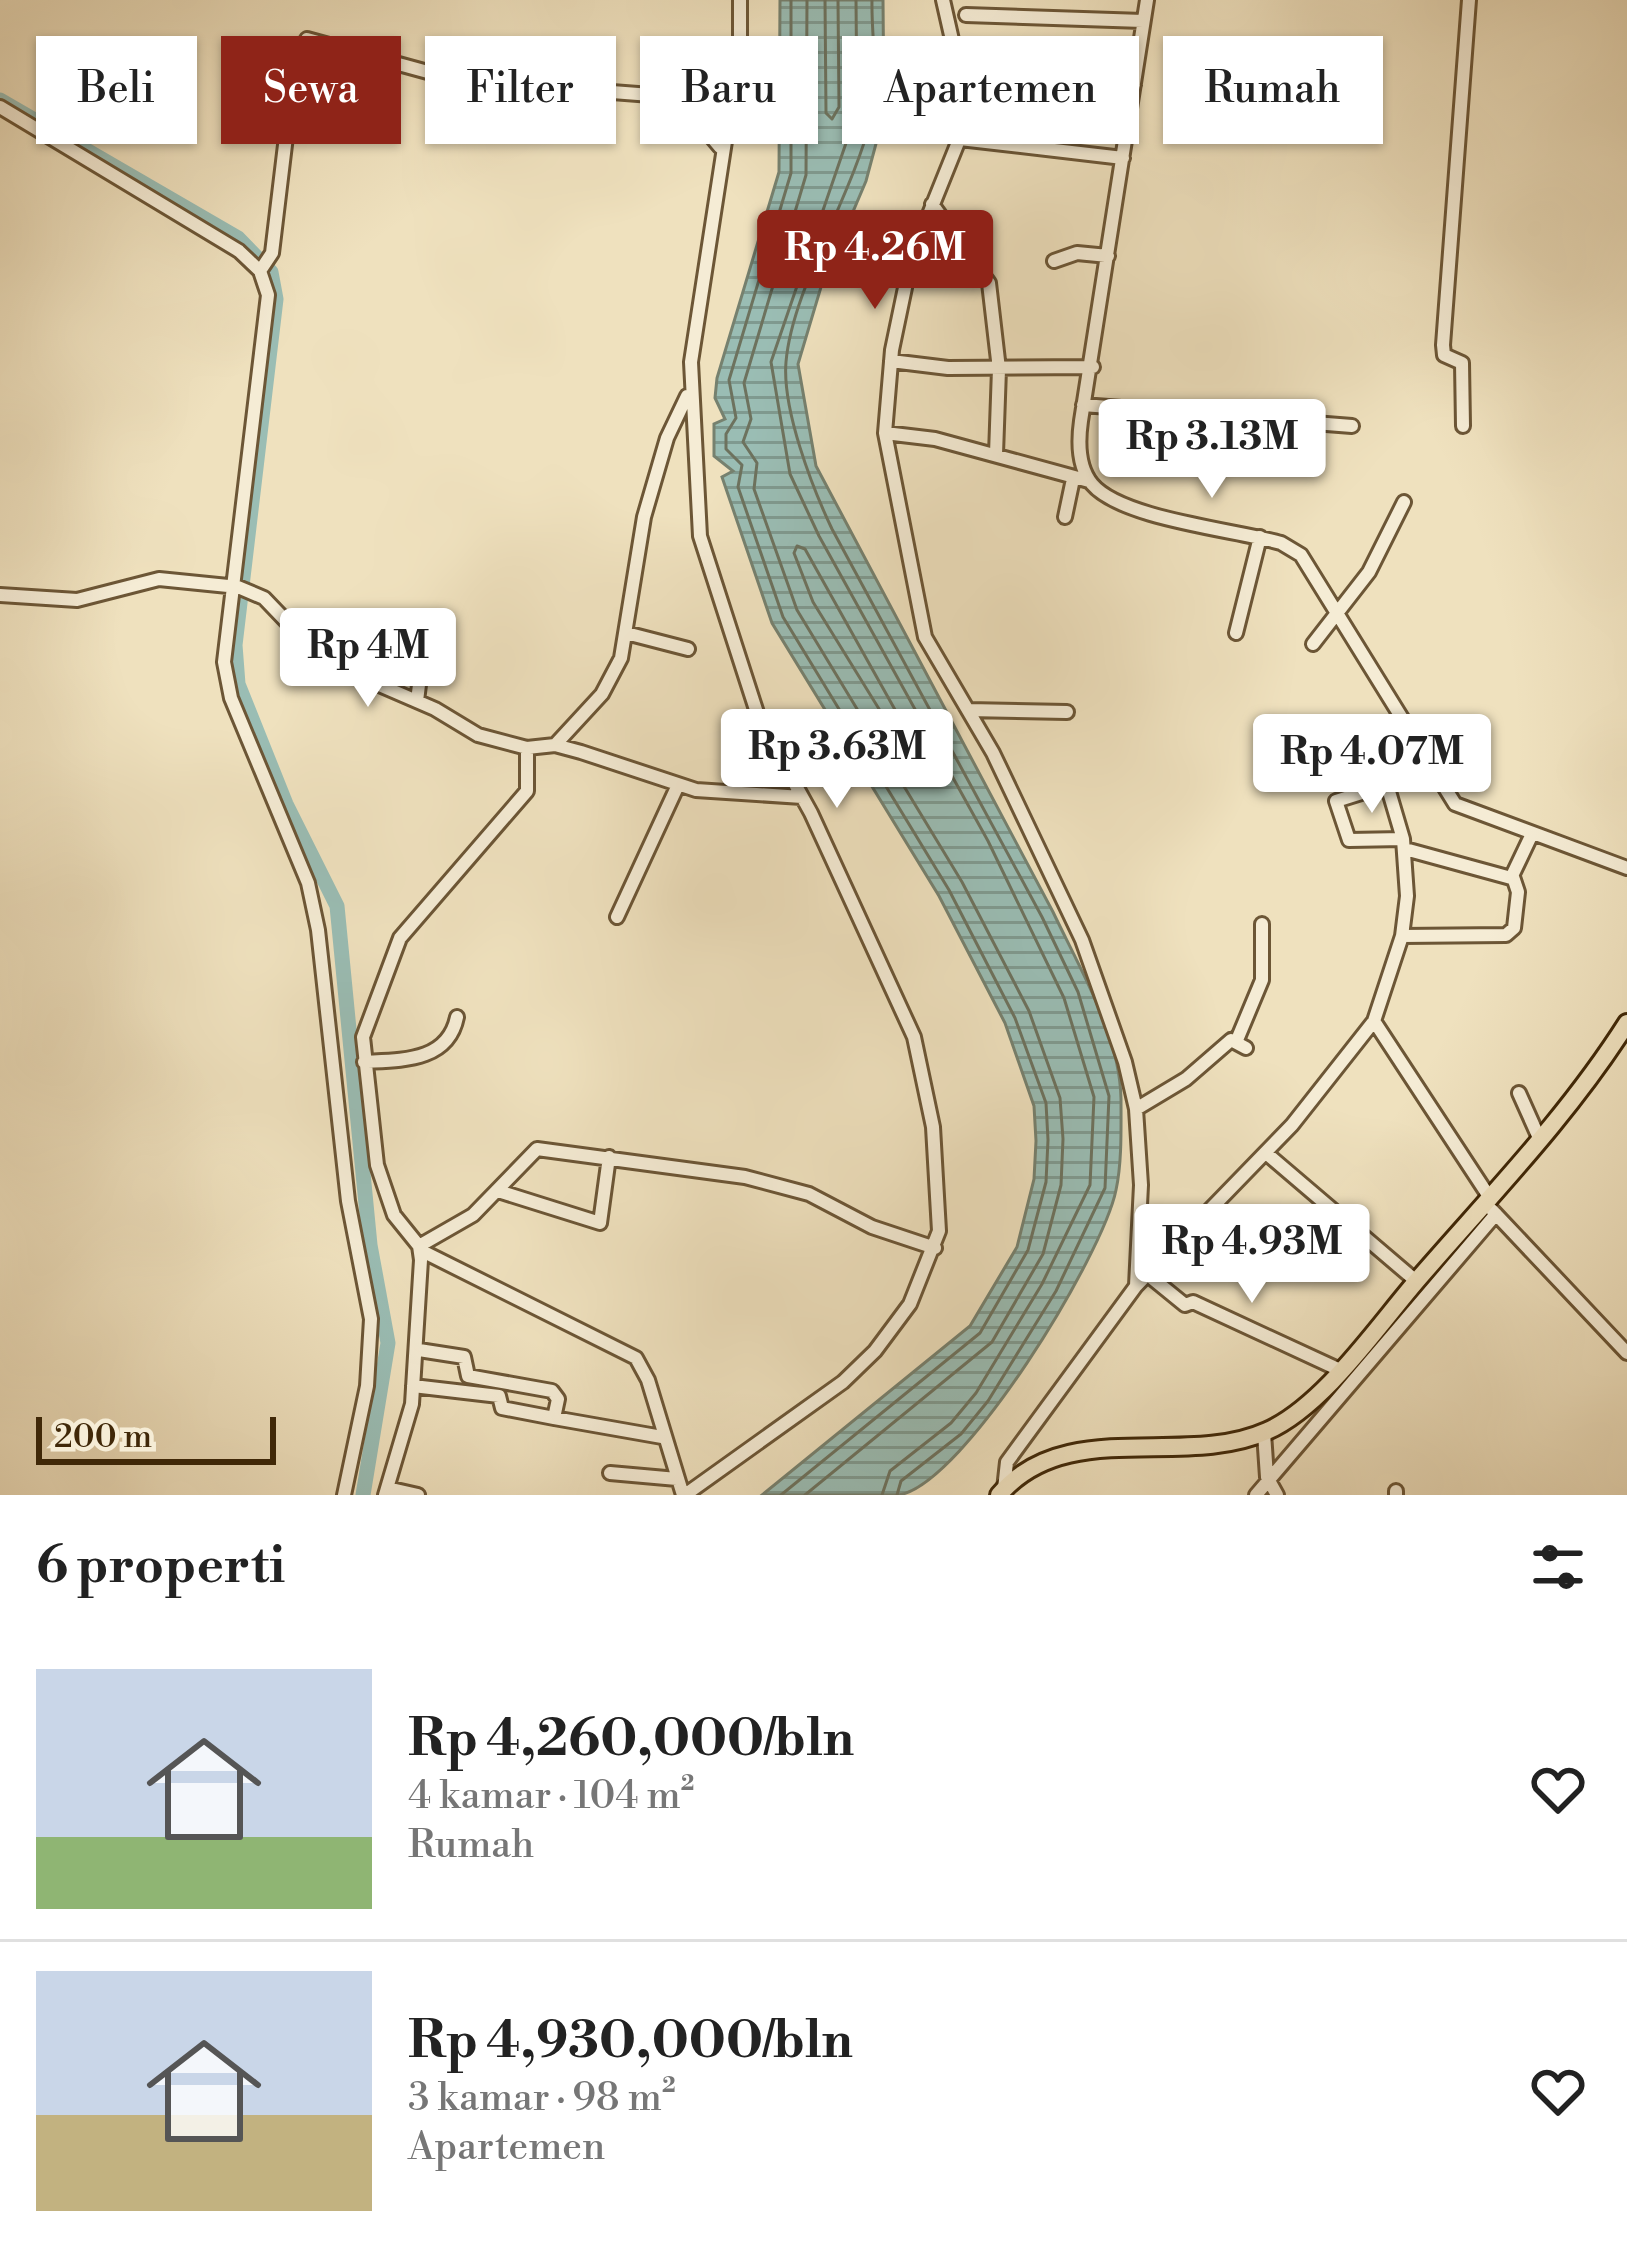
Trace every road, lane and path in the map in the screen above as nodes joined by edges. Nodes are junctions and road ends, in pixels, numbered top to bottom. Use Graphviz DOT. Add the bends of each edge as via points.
graph roads {
  1 [pos="740,0"];
  2 [pos="943,0"];
  3 [pos="1018,0"];
  4 [pos="1147,0"];
  5 [pos="1469,0"];
  6 [pos="966,15"];
  7 [pos="1017,16"];
  8 [pos="1143,21"];
  9 [pos="951,36"];
  10 [pos="1139,49"];
  11 [pos="0,107"];
  12 [pos="958,144"];
  13 [pos="1003,144"];
  14 [pos="1125,144"];
  15 [pos="720,147"];
  16 [pos="1123,158"];
  17 [pos="932,204"];
  18 [pos="1108,256"];
  19 [pos="1054,262"];
  20 [pos="264,267"];
  21 [pos="891,361"];
  22 [pos="1093,367"];
  23 [pos="999,369"];
  24 [pos="688,394"];
  25 [pos="1088,406"];
  26 [pos="1352,426"];
  27 [pos="1463,427"];
  28 [pos="885,433"];
  29 [pos="995,454"];
  30 [pos="1072,478"];
  31 [pos="1089,481"];
  32 [pos="1404,502"];
  33 [pos="1064,517"];
  34 [pos="1260,537"];
  35 [pos="240,587"];
  36 [pos="0,595"];
  37 [pos="1340,613"];
  38 [pos="626,632"];
  39 [pos="1236,634"];
  40 [pos="424,636"];
  41 [pos="1313,644"];
  42 [pos="688,650"];
  43 [pos="417,701"];
  44 [pos="968,710"];
  45 [pos="1066,712"];
  46 [pos="1402,723"];
  47 [pos="555,745"];
  48 [pos="527,748"];
  49 [pos="677,785"];
  50 [pos="1387,785"];
  51 [pos="802,797"];
  52 [pos="1531,836"];
  53 [pos="1404,844"];
  54 [pos="1627,868"];
  55 [pos="1513,878"];
  56 [pos="617,917"];
  57 [pos="1262,924"];
  58 [pos="1402,935"];
  59 [pos="457,1017"];
  60 [pos="1374,1021"];
  61 [pos="1624,1036"];
  62 [pos="364,1062"];
  63 [pos="1519,1093"];
  64 [pos="1136,1109"];
  65 [pos="1540,1140"];
  66 [pos="1266,1153"];
  67 [pos="609,1157"];
  68 [pos="498,1191"];
  69 [pos="1491,1207"];
  70 [pos="419,1248"];
  71 [pos="935,1248"];
  72 [pos="1147,1274"];
  73 [pos="1416,1281"];
  74 [pos="1136,1286"];
  75 [pos="419,1350"];
  76 [pos="1627,1353"];
  77 [pos="1340,1370"];
  78 [pos="413,1386"];
  79 [pos="554,1418"];
  80 [pos="662,1437"];
  81 [pos="1276,1447"];
  82 [pos="610,1473"];
  83 [pos="1267,1476"];
  84 [pos="677,1479"];
  85 [pos="386,1492"];
  86 [pos="1001,1492"];
  87 [pos="344,1495"];
  88 [pos="418,1495"];
  89 [pos="684,1495"];
  90 [pos="1256,1495"];
  91 [pos="1277,1495"];
  1 -- 15 [label="street"];
  2 -- 9 [label="street"];
  3 -- 7 [label="street"];
  4 -- 8 [label="street"];
  5 -- 27 [label="street" via="1443,345 1444,355 1462,363"];
  6 -- 7 [label="street"];
  7 -- 8 [label="street"];
  8 -- 10 [label="street"];
  11 -- 20 [label="street"];
  12 -- 17 [label="street"];
  13 -- 16 [label="street"];
  14 -- 16 [label="street"];
  15 -- 20 [label="street" via="687,108 664,96 457,80 308,39 293,70"];
  15 -- 24 [label="street"];
  16 -- 18 [label="street"];
  17 -- 21 [label="street" via="911,259"];
  17 -- 23 [label="street" via="989,283"];
  18 -- 19 [label="street" via="1077,253"];
  18 -- 22 [label="street"];
  20 -- 35 [label="street" via="268,295"];
  21 -- 23 [label="street"];
  21 -- 28 [label="street"];
  22 -- 23 [label="street"];
  22 -- 25 [label="street"];
  23 -- 29 [label="street"];
  24 -- 38 [label="street" via="647,506"];
  24 -- 51 [label="street" via="706,563 759,719"];
  25 -- 26 [label="street"];
  25 -- 31 [label="street" via="1078,441"];
  28 -- 29 [label="street"];
  28 -- 44 [label="street" via="926,637"];
  29 -- 30 [label="street"];
  30 -- 31 [label="street"];
  30 -- 33 [label="street"];
  31 -- 34 [label="street" via="1120,504"];
  32 -- 37 [label="street"];
  34 -- 37 [label="street" via="1308,560"];
  34 -- 39 [label="street"];
  35 -- 36 [label="street" via="159,579 77,600"];
  35 -- 43 [label="street" via="340,668"];
  35 -- 87 [label="street" via="225,679 314,907 348,1202 370,1319 367,1385"];
  37 -- 41 [label="street"];
  37 -- 46 [label="street"];
  38 -- 42 [label="street"];
  38 -- 47 [label="street" via="612,680"];
  40 -- 43 [label="street"];
  43 -- 48 [label="street" via="478,735"];
  44 -- 45 [label="street"];
  44 -- 64 [label="street" via="1082,940"];
  46 -- 50 [label="street" via="1389,740"];
  46 -- 52 [label="street" via="1455,804"];
  47 -- 48 [label="street"];
  47 -- 49 [label="street"];
  48 -- 62 [label="street" via="529,784 514,810 395,946 364,1037"];
  49 -- 51 [label="street"];
  49 -- 56 [label="street"];
  50 -- 53 [label="street"];
  50 -- 53 [label="street" via="1336,801 1336,809 1349,840"];
  51 -- 71 [label="street" via="914,1037 939,1179"];
  52 -- 54 [label="street"];
  52 -- 55 [label="street"];
  53 -- 55 [label="street"];
  53 -- 58 [label="street"];
  55 -- 58 [label="street" via="1517,911 1506,935"];
  57 -- 64 [label="street" via="1262,980 1241,1044"];
  58 -- 60 [label="street"];
  59 -- 62 [label="street" via="451,1038 430,1053"];
  60 -- 66 [label="street"];
  60 -- 69 [label="street"];
  61 -- 65 [label="highway"];
  62 -- 70 [label="street" via="386,1196"];
  63 -- 65 [label="street"];
  64 -- 74 [label="street"];
  65 -- 69 [label="highway"];
  66 -- 72 [label="street"];
  66 -- 73 [label="street"];
  67 -- 68 [label="street" via="532,1150"];
  67 -- 68 [label="street" via="600,1223"];
  67 -- 71 [label="street" via="809,1194"];
  68 -- 70 [label="street"];
  69 -- 73 [label="highway"];
  69 -- 76 [label="street"];
  69 -- 81 [label="street"];
  70 -- 75 [label="street"];
  70 -- 80 [label="street" via="636,1358"];
  71 -- 89 [label="street" via="910,1304 875,1352"];
  72 -- 74 [label="street"];
  72 -- 77 [label="street" via="1185,1305"];
  73 -- 77 [label="highway"];
  74 -- 86 [label="street" via="1007,1462"];
  75 -- 78 [label="street"];
  75 -- 79 [label="street" via="464,1357 468,1376 552,1391"];
  77 -- 81 [label="highway"];
  78 -- 79 [label="street" via="499,1396 502,1408"];
  78 -- 85 [label="street"];
  79 -- 80 [label="street"];
  80 -- 84 [label="street"];
  81 -- 83 [label="street"];
  81 -- 83 [label="street"];
  81 -- 86 [label="highway" via="1063,1456"];
  82 -- 84 [label="street"];
  83 -- 90 [label="street"];
  83 -- 91 [label="street"];
  84 -- 89 [label="street"];
  85 -- 88 [label="street"];
}
